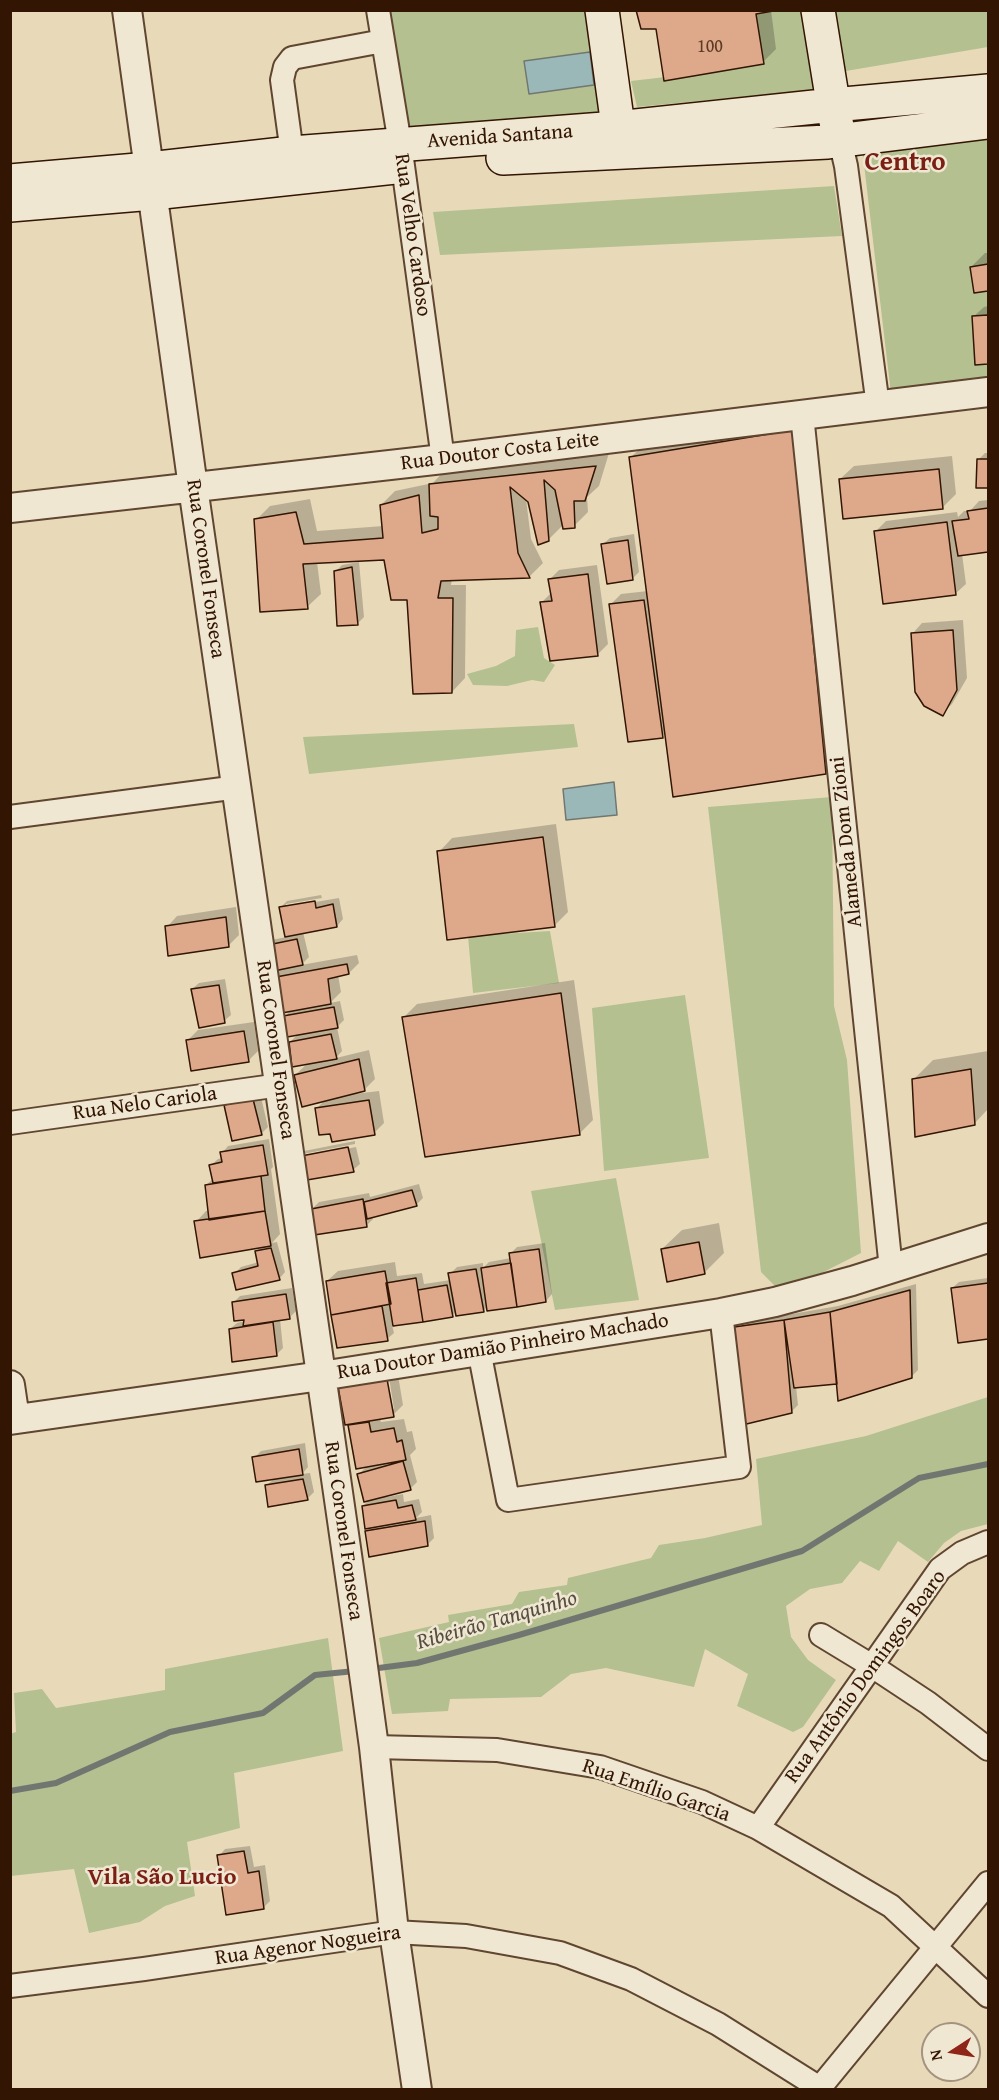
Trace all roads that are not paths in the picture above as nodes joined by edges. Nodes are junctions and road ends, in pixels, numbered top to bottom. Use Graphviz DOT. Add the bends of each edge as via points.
graph roads {
  1 [pos="127,10"];
  2 [pos="378,10"];
  3 [pos="602,10"];
  4 [pos="818,10"];
  5 [pos="382,41"];
  6 [pos="988,91"];
  7 [pos="832,105"];
  8 [pos="988,122"];
  9 [pos="620,140"];
  10 [pos="840,141"];
  11 [pos="292,153"];
  12 [pos="401,155"];
  13 [pos="10,181"];
  14 [pos="151,181"];
  15 [pos="10,205"];
  16 [pos="988,392"];
  17 [pos="878,406"];
  18 [pos="802,415"];
  19 [pos="443,459"];
  20 [pos="193,487"];
  21 [pos="10,508"];
  22 [pos="238,788"];
  23 [pos="10,817"];
  24 [pos="280,1085"];
  25 [pos="10,1124"];
  26 [pos="988,1238"];
  27 [pos="891,1269"];
  28 [pos="721,1313"];
  29 [pos="479,1350"];
  30 [pos="321,1376"];
  31 [pos="10,1385"];
  32 [pos="13,1419"];
  33 [pos="988,1542"];
  34 [pos="821,1635"];
  35 [pos="872,1665"];
  36 [pos="374,1747"];
  37 [pos="988,1749"];
  38 [pos="758,1828"];
  39 [pos="988,1883"];
  40 [pos="394,1932"];
  41 [pos="936,1946"];
  42 [pos="10,1986"];
  43 [pos="988,1996"];
  44 [pos="821,2089"];
  45 [pos="417,2090"];
  1 -- 14 [label="street, Rua Coronel Fonseca"];
  2 -- 5 [label="street, Rua Velho Cardoso"];
  3 -- 9 [label="main road"];
  4 -- 7 [label="main road"];
  5 -- 11 [label="street" via="292,58 285,66 282,80"];
  5 -- 12 [label="street, Rua Velho Cardoso"];
  6 -- 7 [label="main road, Avenida Santana"];
  7 -- 9 [label="main road, Avenida Santana"];
  7 -- 10 [label="main road"];
  8 -- 10 [label="main road, Avenida Santana"];
  9 -- 10 [label="main road, Avenida Santana"];
  9 -- 12 [label="main road, Avenida Santana" via="494,159"];
  10 -- 17 [label="street"];
  11 -- 12 [label="main road, Avenida Santana"];
  11 -- 14 [label="main road, Avenida Santana"];
  12 -- 14 [label="main road, Avenida Santana"];
  12 -- 19 [label="street, Rua Velho Cardoso"];
  13 -- 14 [label="main road, Avenida Santana"];
  14 -- 15 [label="main road, Avenida Santana"];
  14 -- 20 [label="street, Rua Coronel Fonseca"];
  16 -- 17 [label="street, Rua Doutor Costa Leite"];
  17 -- 18 [label="street, Rua Doutor Costa Leite"];
  18 -- 19 [label="street, Rua Doutor Costa Leite"];
  18 -- 27 [label="street, Alameda Dom Zioni"];
  19 -- 20 [label="street, Rua Doutor Costa Leite"];
  20 -- 21 [label="street, Rua Doutor Costa Leite"];
  20 -- 22 [label="street, Rua Coronel Fonseca"];
  22 -- 23 [label="street"];
  22 -- 24 [label="street, Rua Coronel Fonseca"];
  24 -- 25 [label="street, Rua Nelo Cariola"];
  24 -- 30 [label="street, Rua Coronel Fonseca"];
  26 -- 27 [label="street, Rua Doutor Damião Pinheiro Machado"];
  27 -- 28 [label="street, Rua Doutor Damião Pinheiro Machado"];
  28 -- 29 [label="street, Rua Doutor Damião Pinheiro Machado"];
  28 -- 29 [label="street" via="739,1467 508,1500"];
  29 -- 30 [label="street, Rua Doutor Damião Pinheiro Machado"];
  30 -- 32 [label="street, Rua Doutor Damião Pinheiro Machado"];
  30 -- 36 [label="street, Rua Coronel Fonseca"];
  31 -- 32 [label="street"];
  33 -- 35 [label="street, Rua Antônio Domingos Boaro" via="962,1553 940,1569"];
  34 -- 35 [label="street"];
  35 -- 37 [label="street"];
  35 -- 38 [label="street, Rua Antônio Domingos Boaro"];
  36 -- 38 [label="street, Rua Emílio Garcia" via="497,1750 600,1767 702,1802"];
  36 -- 40 [label="street, Rua Coronel Fonseca"];
  38 -- 41 [label="street, Rua Emílio Garcia" via="891,1906"];
  39 -- 41 [label="street"];
  40 -- 42 [label="street, Rua Agenor Nogueira"];
  40 -- 44 [label="street, Rua Agenor Nogueira" via="466,1936 560,1953 611,1971 718,2024"];
  40 -- 45 [label="street, Rua Coronel Fonseca"];
  41 -- 43 [label="street, Rua Emílio Garcia"];
  41 -- 44 [label="street"];
}
